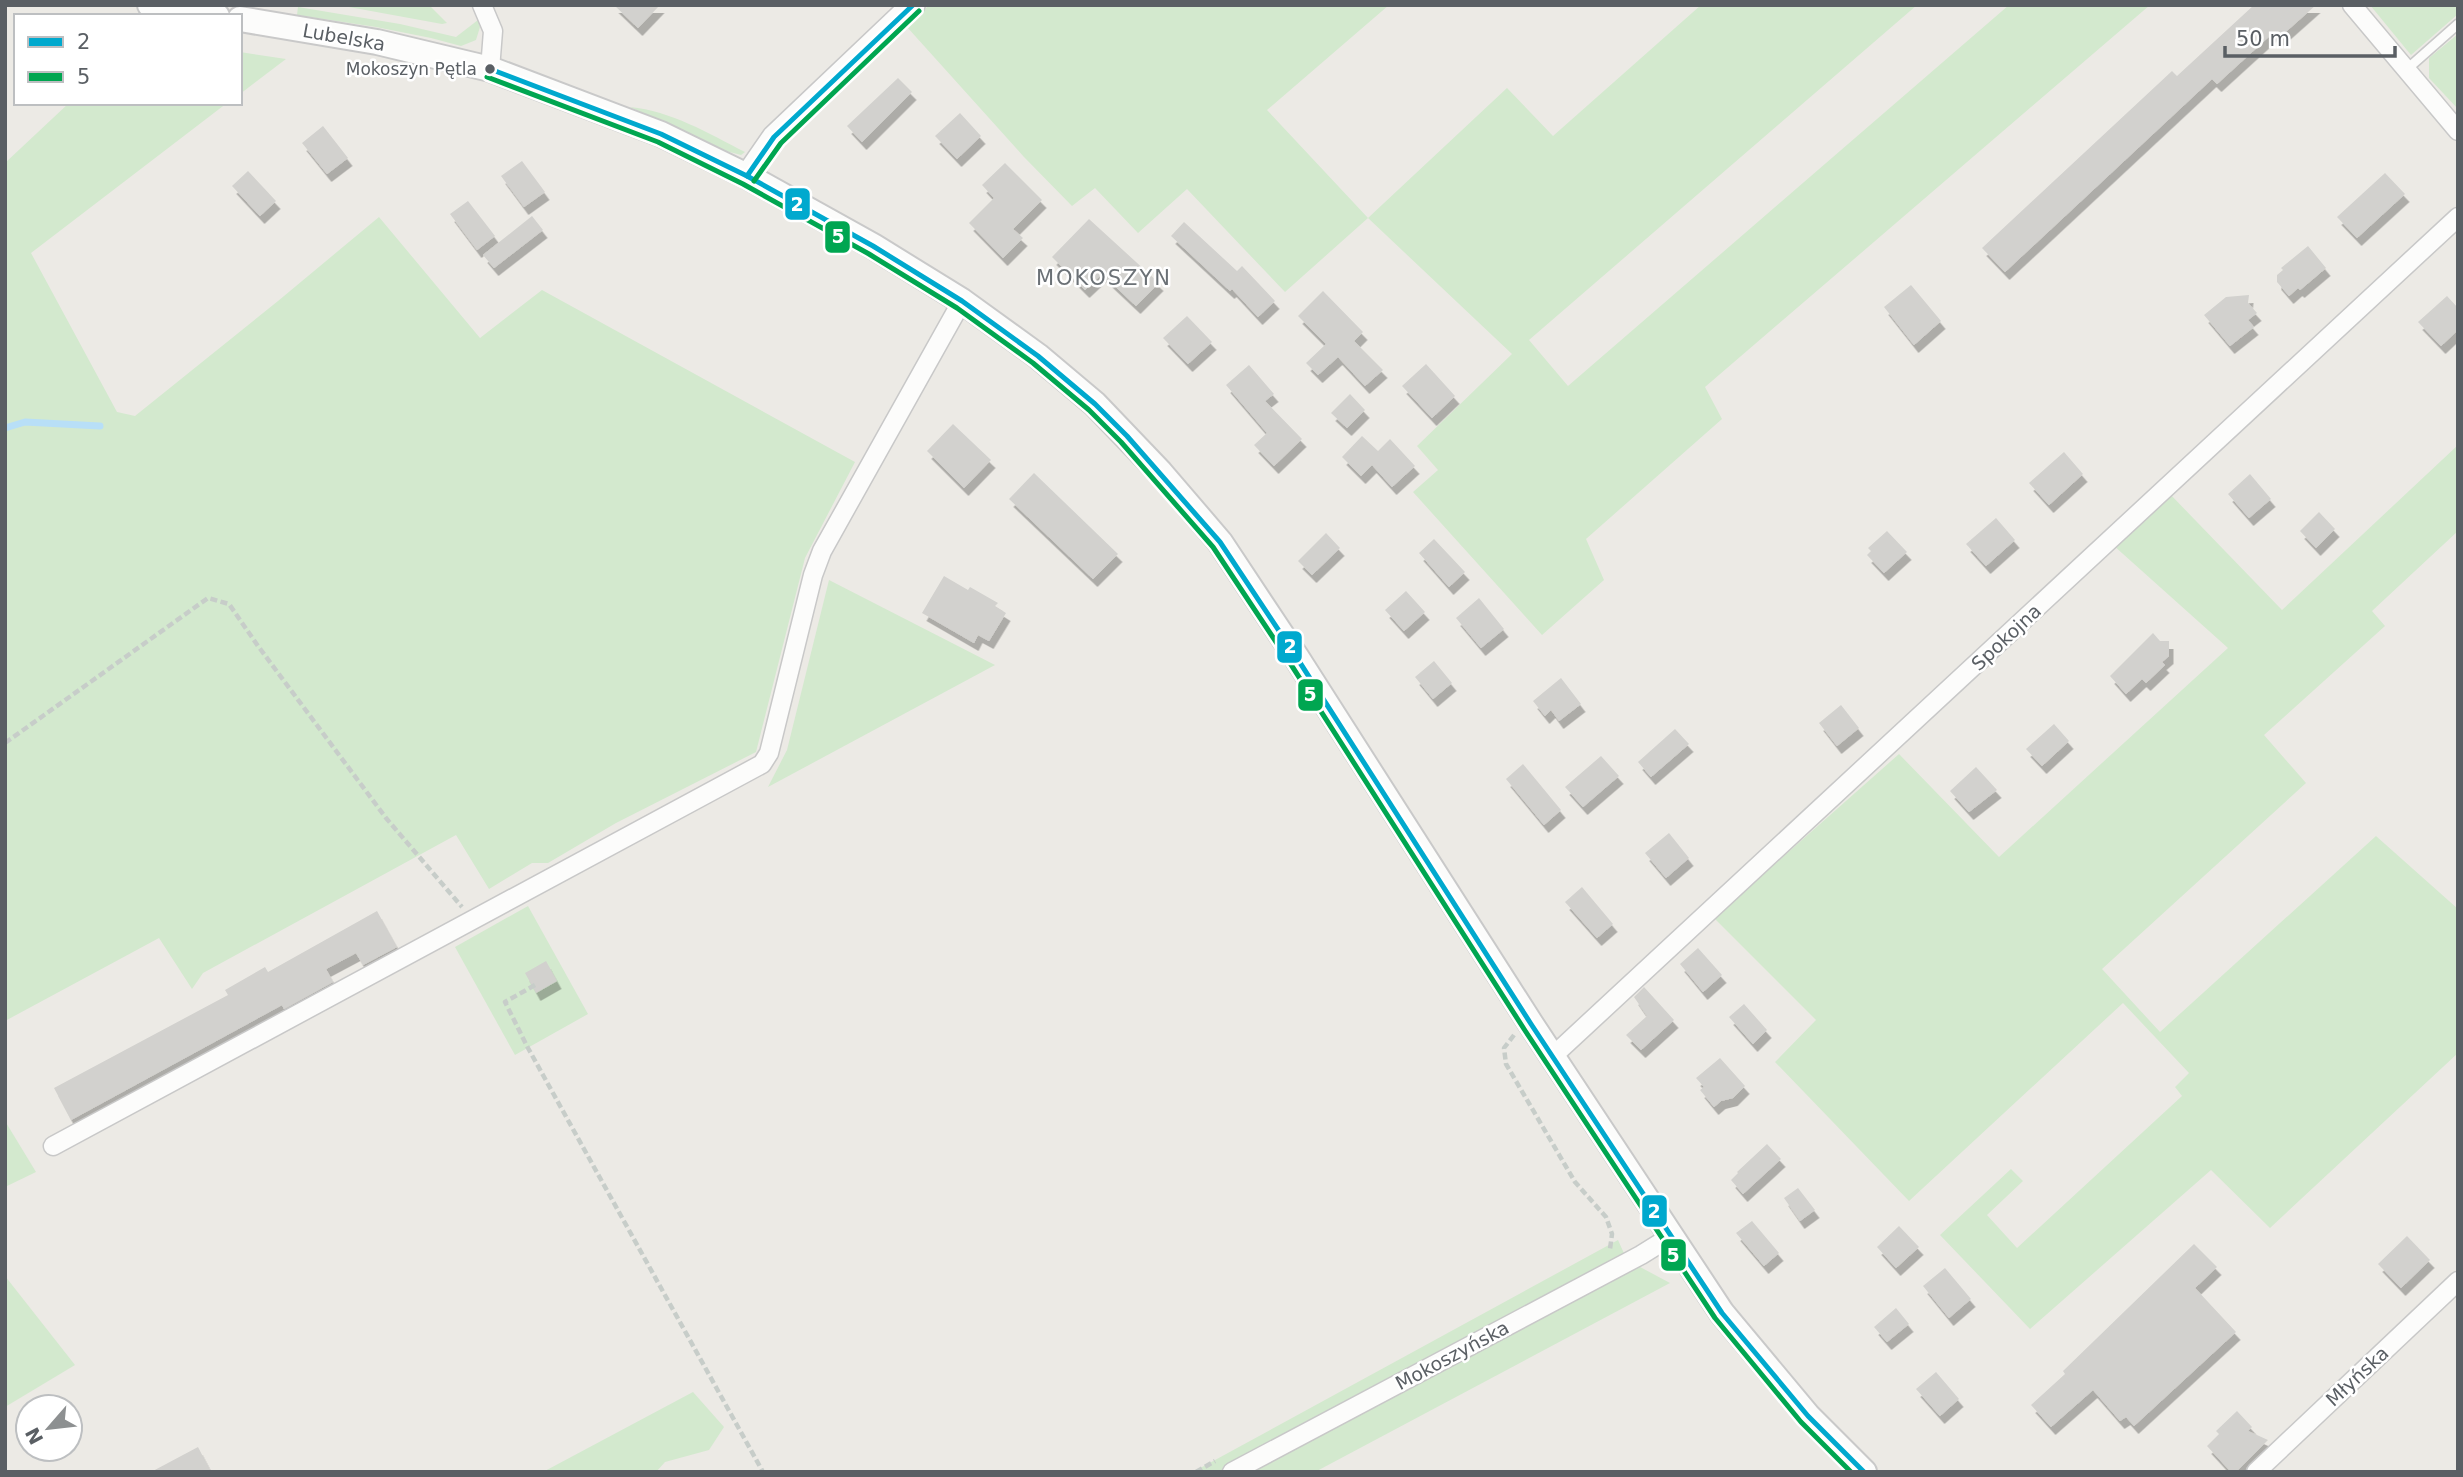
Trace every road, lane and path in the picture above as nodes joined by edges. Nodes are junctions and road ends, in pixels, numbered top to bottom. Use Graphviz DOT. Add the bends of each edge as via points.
graph roads {
  1 [pos="150,5"];
  2 [pos="482,5"];
  3 [pos="913,5"];
  4 [pos="2352,5"];
  5 [pos="205,14"];
  6 [pos="242,19"];
  7 [pos="2458,24"];
  8 [pos="489,69"];
  9 [pos="2405,71"];
  10 [pos="2458,131"];
  11 [pos="747,176"];
  12 [pos="2458,217"];
  13 [pos="962,301"];
  14 [pos="5,743"];
  15 [pos="473,920"];
  16 [pos="535,985"];
  17 [pos="1518,1032"];
  18 [pos="1553,1056"];
  19 [pos="53,1146"];
  20 [pos="1670,1237"];
  21 [pos="1609,1253"];
  22 [pos="2458,1281"];
  23 [pos="763,1472"];
  24 [pos="1232,1472"];
  25 [pos="1864,1472"];
  26 [pos="2256,1472"];
  1 -- 5 [label="main road"];
  2 -- 8 [label="street" via="493,31"];
  3 -- 11 [label="street" via="774,137"];
  4 -- 9 [label="street"];
  6 -- 8 [label="main road, Lubelska" via="377,42"];
  7 -- 9 [label="lane"];
  8 -- 11 [label="main road, Lubelska" via="661,134"];
  9 -- 10 [label="street"];
  11 -- 13 [label="main road, Lubelska"];
  12 -- 18 [label="street, Spokojna"];
  13 -- 15 [label="street" via="822,551 769,753 762,764"];
  13 -- 18 [label="main road, Lubelska" via="1095,404 1220,542"];
  14 -- 15 [label="path" via="208,598 229,604 386,818"];
  15 -- 19 [label="street"];
  16 -- 23 [label="path" via="505,1002"];
  17 -- 21 [label="path" via="1504,1048 1506,1064 1575,1182 1606,1217 1612,1234"];
  18 -- 20 [label="main road, Lubelska"];
  20 -- 24 [label="street, Mokoszyńska"];
  20 -- 25 [label="main road, Lubelska" via="1722,1313 1808,1416"];
  22 -- 26 [label="street, Młyńska"];
}
